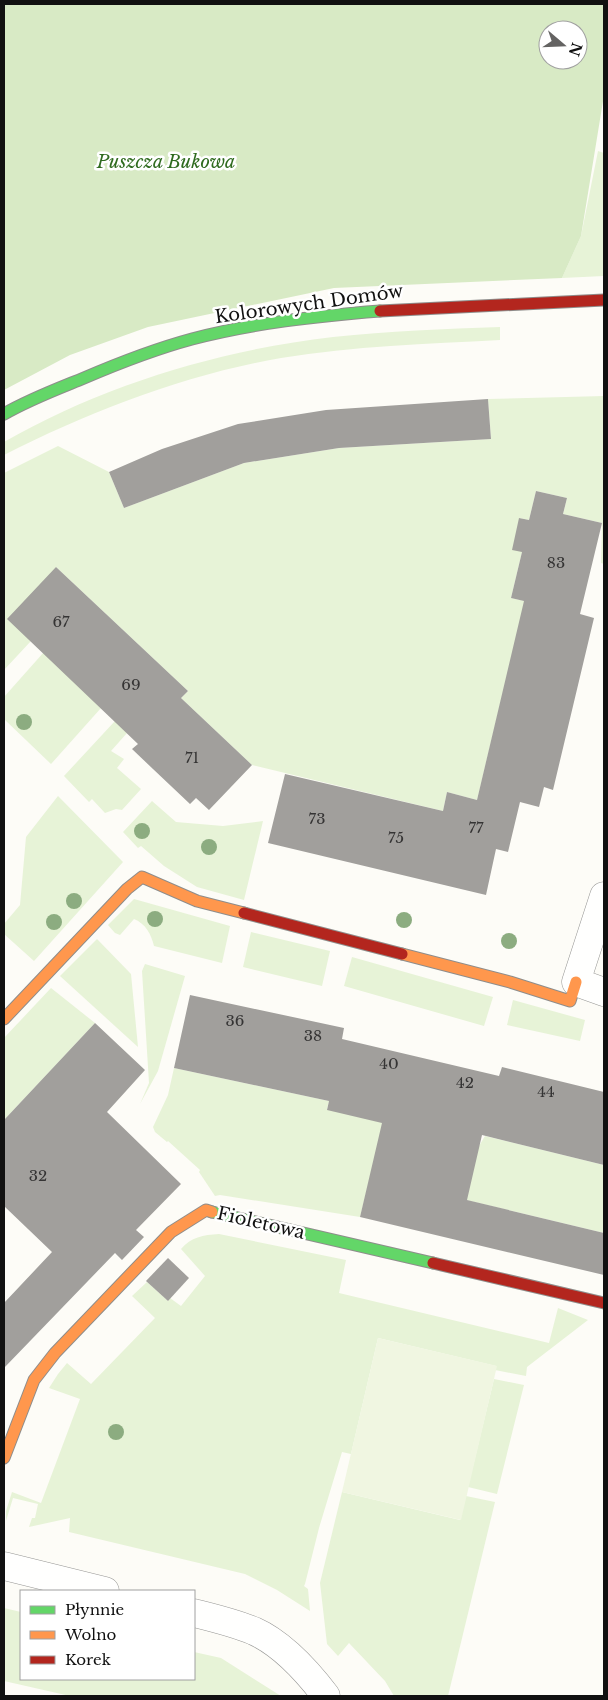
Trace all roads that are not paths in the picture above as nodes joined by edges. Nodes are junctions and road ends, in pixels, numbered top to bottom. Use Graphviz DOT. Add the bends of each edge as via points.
graph roads {
  1 [pos="604,300"];
  2 [pos="4,414"];
  3 [pos="604,896"];
  4 [pos="576,982"];
  5 [pos="604,992"];
  6 [pos="4,1019"];
  7 [pos="604,1303"];
  8 [pos="4,1458"];
  9 [pos="4,1566"];
  10 [pos="101,1590"];
  11 [pos="195,1613"];
  12 [pos="326,1696"];
  1 -- 2 [label="street, Kolorowych Domów" via="400,309 292,320 207,336 132,358 50,391"];
  3 -- 4 [label="street"];
  4 -- 5 [label="street"];
  4 -- 6 [label="street" via="570,1001 510,982 197,901 142,877"];
  7 -- 8 [label="street, Fioletowa" via="206,1210 171,1232 55,1353 34,1380"];
  9 -- 10 [label="street"];
  11 -- 12 [label="street" via="254,1631 277,1644"];
}
